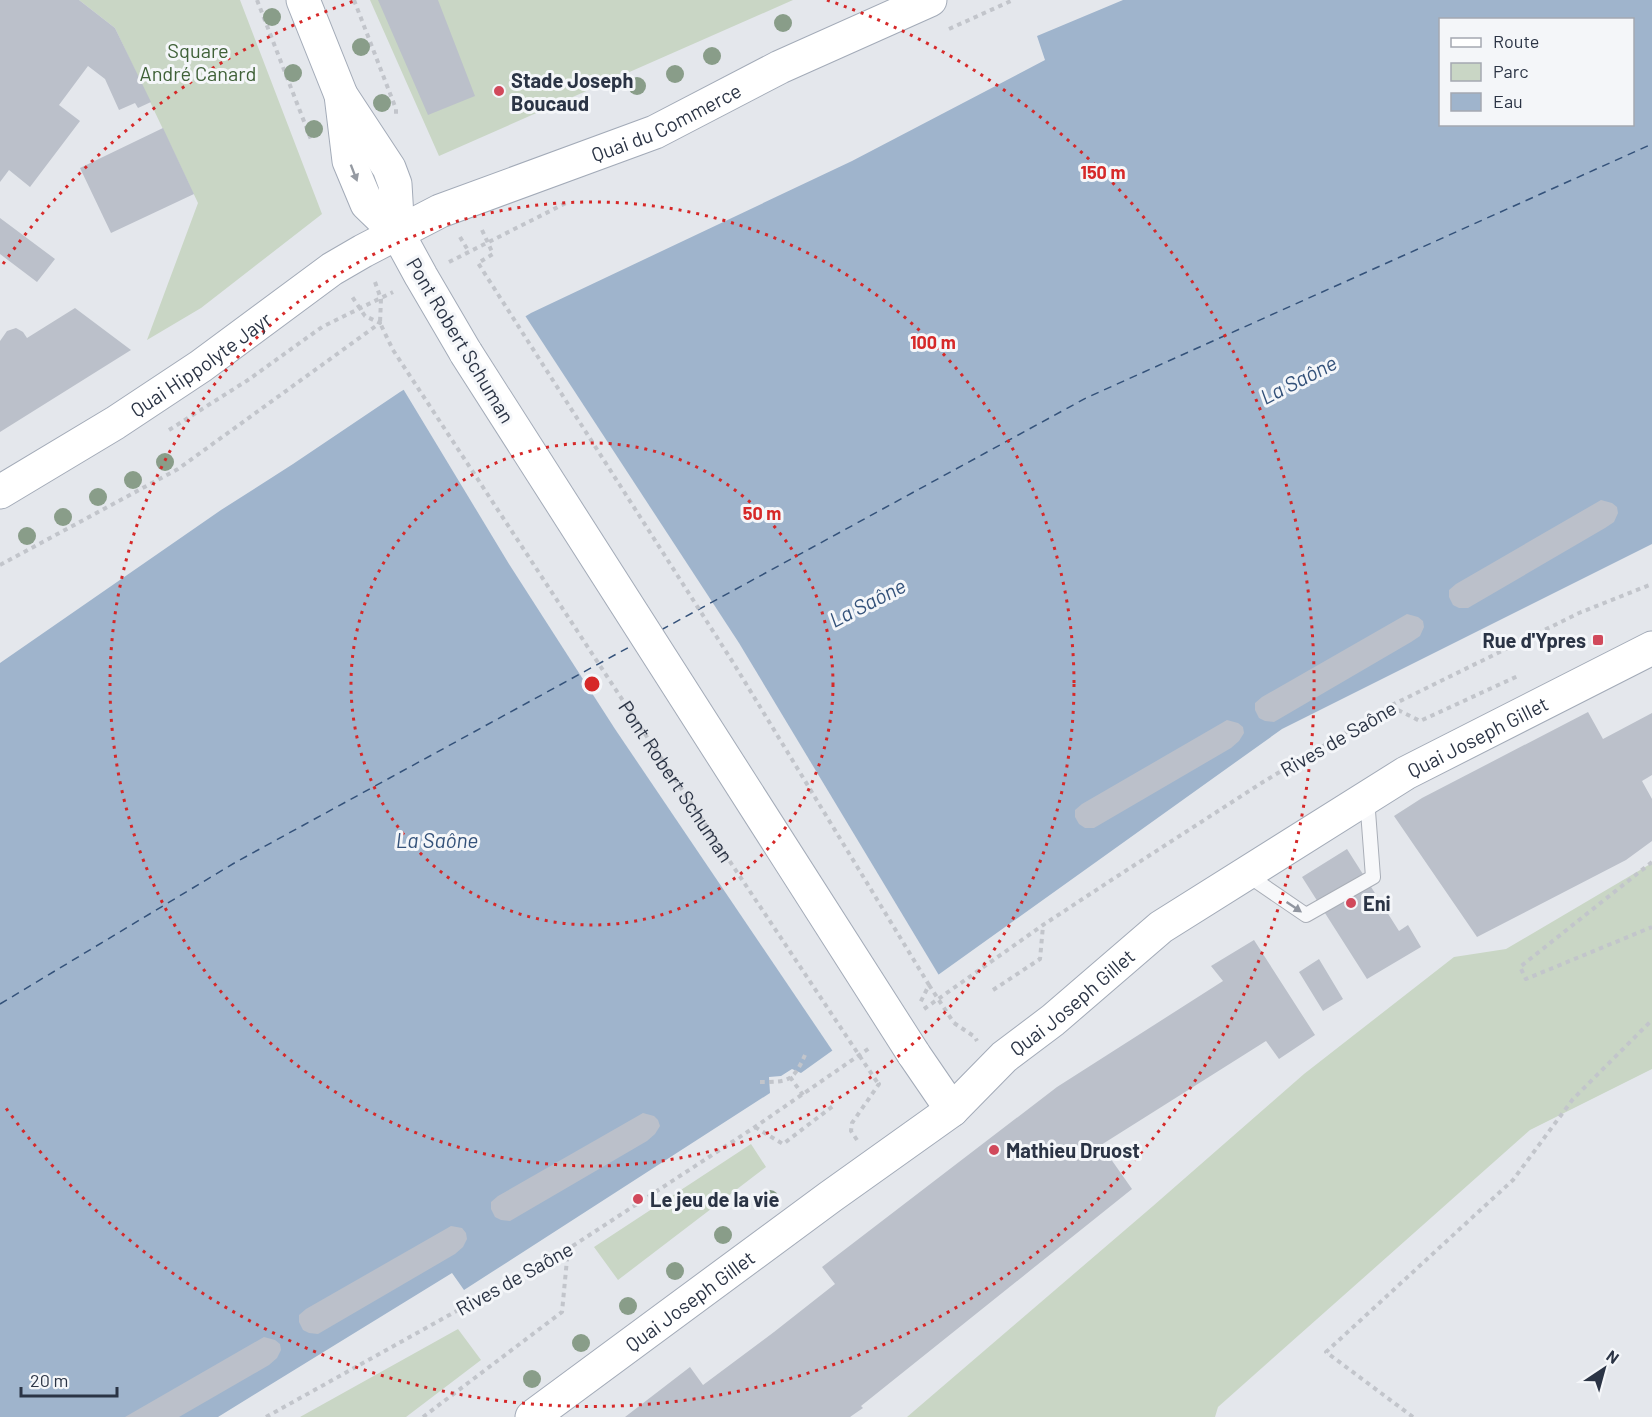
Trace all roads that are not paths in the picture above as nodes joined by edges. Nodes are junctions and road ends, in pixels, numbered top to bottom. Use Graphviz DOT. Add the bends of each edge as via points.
graph roads {
  1 [pos="303,0"];
  2 [pos="930,0"];
  3 [pos="398,234"];
  4 [pos="0,492"];
  5 [pos="1652,648"];
  6 [pos="1367,797"];
  7 [pos="1246,874"];
  8 [pos="952,1110"];
  9 [pos="532,1417"];
  1 -- 3 [label="main road, Pont Robert Schuman" via="340,95 355,177 367,204"];
  2 -- 3 [label="main road, Quai du Commerce" via="780,67 655,132 440,211"];
  3 -- 4 [label="main road, Quai Hippolyte Jayr" via="332,269 201,366"];
  3 -- 8 [label="main road, Pont Robert Schuman, bridge" via="466,353"];
  5 -- 6 [label="main road, Quai Joseph Gillet" via="1406,773"];
  6 -- 7 [label="main road, Quai Joseph Gillet"];
  7 -- 6 [label="lane, one-way" via="1306,915 1373,877"];
  7 -- 8 [label="main road, Quai Joseph Gillet" via="1161,927 1004,1057"];
  8 -- 9 [label="main road, Quai Joseph Gillet"];
}
